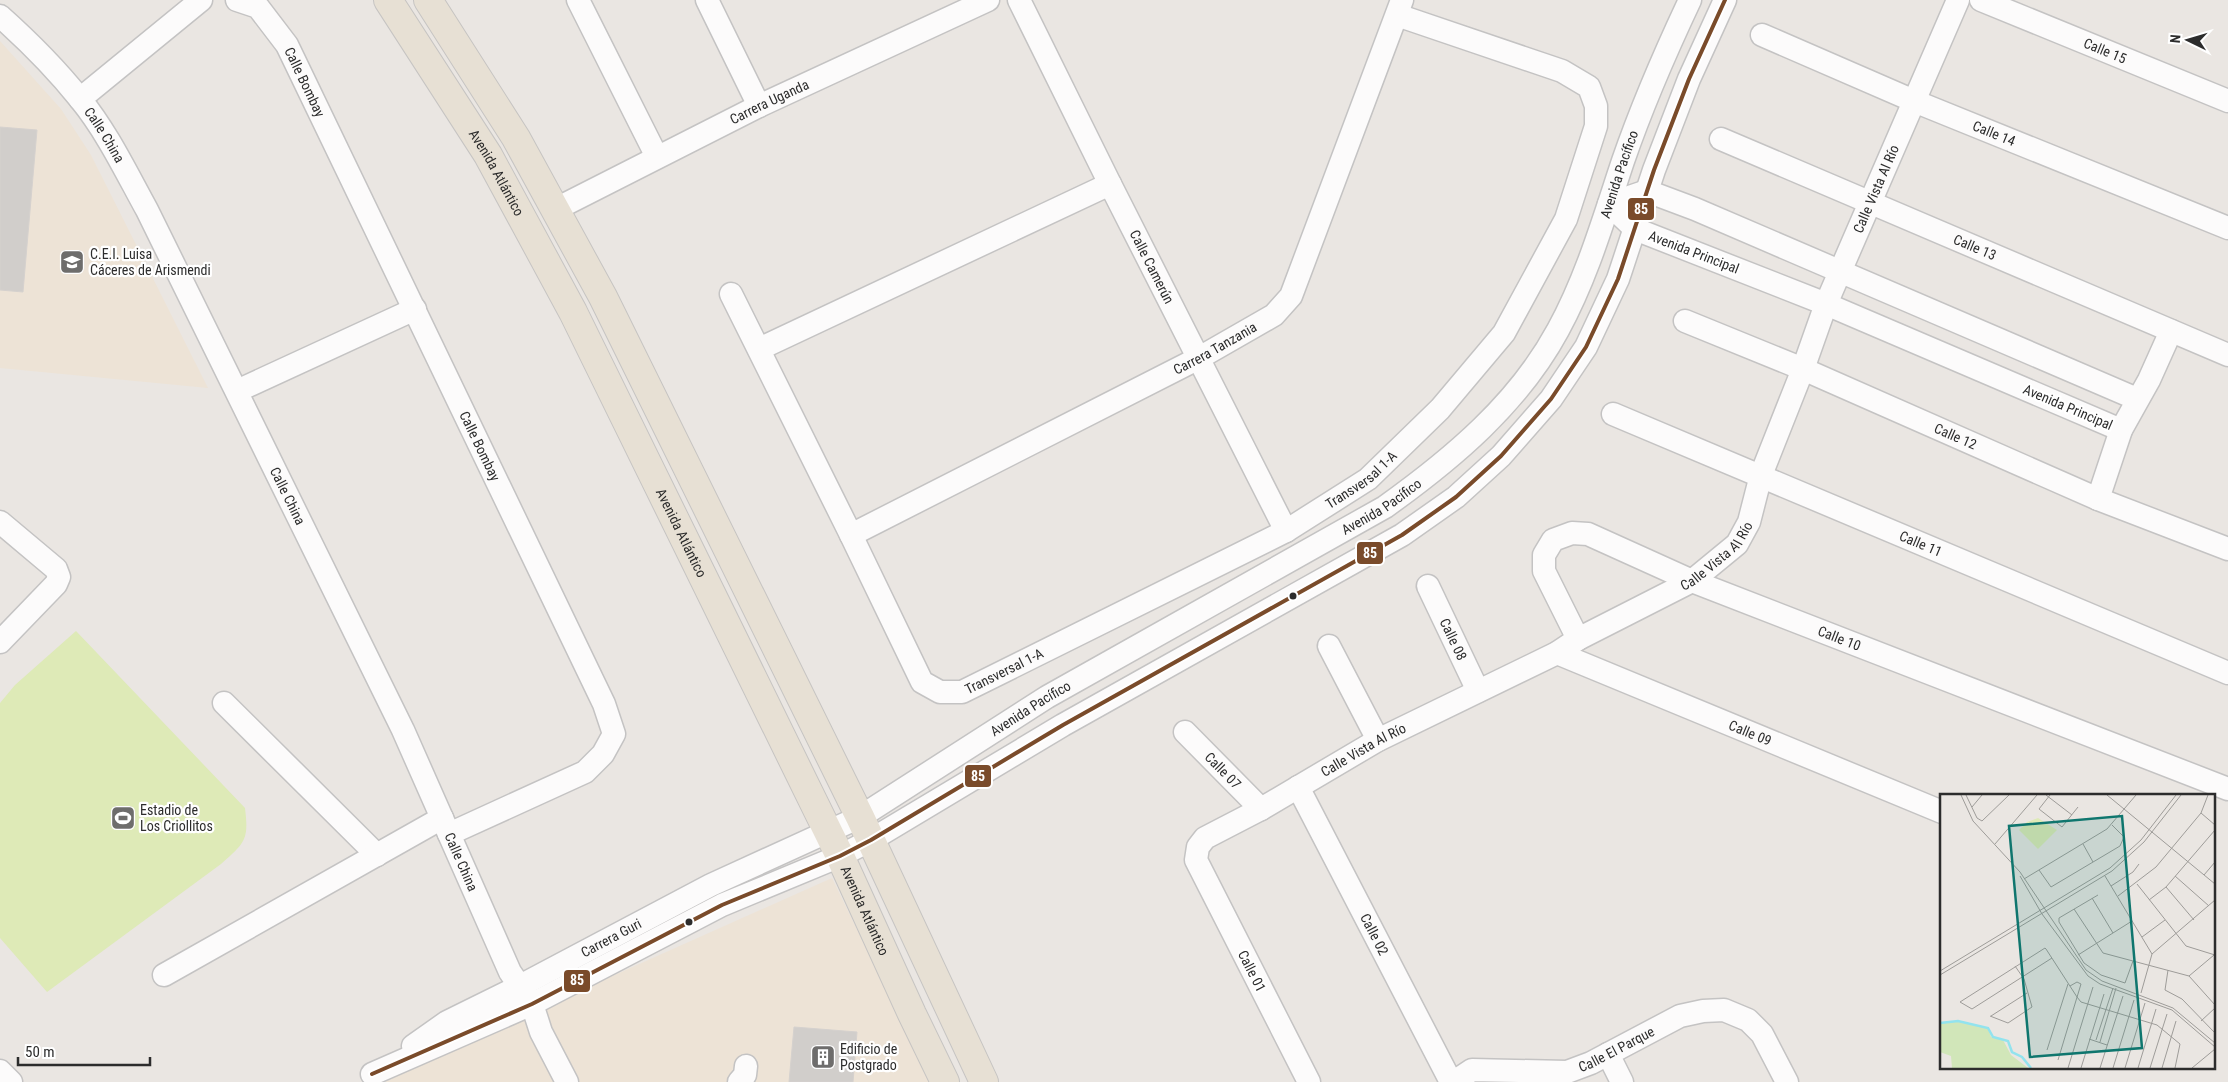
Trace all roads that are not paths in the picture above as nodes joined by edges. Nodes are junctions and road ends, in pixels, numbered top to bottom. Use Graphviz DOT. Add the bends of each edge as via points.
graph roads {
  1 [pos="201,0"];
  2 [pos="237,0"];
  3 [pos="388,0"];
  4 [pos="428,0"];
  5 [pos="578,0"];
  6 [pos="707,0"];
  7 [pos="988,0"];
  8 [pos="1020,0"];
  9 [pos="1690,0"];
  10 [pos="1725,0"];
  11 [pos="1958,0"];
  12 [pos="1981,0"];
  13 [pos="1400,8"];
  14 [pos="0,16"];
  15 [pos="1762,35"];
  16 [pos="80,99"];
  17 [pos="2228,101"];
  18 [pos="1914,102"];
  19 [pos="759,106"];
  20 [pos="1721,139"];
  21 [pos="657,157"];
  22 [pos="1110,184"];
  23 [pos="1647,191"];
  24 [pos="1871,202"];
  25 [pos="1609,204"];
  26 [pos="554,210"];
  27 [pos="2228,228"];
  28 [pos="1635,229"];
  29 [pos="1842,270"];
  30 [pos="731,294"];
  31 [pos="1826,304"];
  32 [pos="415,309"];
  33 [pos="1684,321"];
  34 [pos="2171,331"];
  35 [pos="759,349"];
  36 [pos="2228,355"];
  37 [pos="1199,358"];
  38 [pos="1803,369"];
  39 [pos="236,391"];
  40 [pos="2137,399"];
  41 [pos="1613,414"];
  42 [pos="2121,430"];
  43 [pos="1761,476"];
  44 [pos="2098,499"];
  45 [pos="0,522"];
  46 [pos="1286,531"];
  47 [pos="851,535"];
  48 [pos="2228,548"];
  49 [pos="1692,582"];
  50 [pos="1428,586"];
  51 [pos="1578,639"];
  52 [pos="0,642"];
  53 [pos="1329,646"];
  54 [pos="1557,653"];
  55 [pos="1116,658"];
  56 [pos="2228,673"];
  57 [pos="1140,681"];
  58 [pos="1478,691"];
  59 [pos="224,703"];
  60 [pos="1185,732"];
  61 [pos="1378,740"];
  62 [pos="1298,787"];
  63 [pos="2228,788"];
  64 [pos="1261,809"];
  65 [pos="1940,811"];
  66 [pos="445,826"];
  67 [pos="865,829"];
  68 [pos="828,832"];
  69 [pos="377,855"];
  70 [pos="840,856"];
  71 [pos="1196,860"];
  72 [pos="164,975"];
  73 [pos="526,995"];
  74 [pos="1608,1054"];
  75 [pos="0,1071"];
  76 [pos="366,1078"];
  77 [pos="11,1082"];
  78 [pos="567,1082"];
  79 [pos="945,1082"];
  80 [pos="984,1082"];
  81 [pos="1309,1082"];
  82 [pos="1453,1082"];
  83 [pos="1622,1082"];
  84 [pos="1787,1082"];
  1 -- 16 [label="street"];
  2 -- 32 [label="street, Calle Bombay" via="258,7 287,45"];
  3 -- 68 [label="main road, Avenida Atlántico" via="488,155 573,312"];
  4 -- 26 [label="main road" via="516,138"];
  5 -- 21 [label="street"];
  6 -- 19 [label="street"];
  7 -- 19 [label="street, Carrera Uganda"];
  8 -- 22 [label="street, Calle Camerún"];
  9 -- 25 [label="street, Avenida Pacífico" via="1659,66"];
  10 -- 23 [label="street" via="1689,79"];
  11 -- 18 [label="street, Calle Vista Al Río"];
  12 -- 17 [label="street, Calle 15"];
  13 -- 37 [label="street, Carrera Tanzania" via="1291,296 1274,315"];
  13 -- 46 [label="street, Transversal 1-A" via="1562,71 1589,87 1596,106 1596,126 1566,219 1504,333 1440,409 1368,479"];
  14 -- 16 [label="street, Calle China"];
  15 -- 18 [label="street, Calle 14"];
  16 -- 39 [label="street, Calle China" via="114,150 147,210"];
  18 -- 24 [label="street, Calle Vista Al Río"];
  18 -- 27 [label="street, Calle 14"];
  19 -- 21 [label="street, Carrera Uganda"];
  20 -- 24 [label="street, Calle 13"];
  21 -- 26 [label="street, Carrera Uganda"];
  22 -- 35 [label="street"];
  22 -- 37 [label="street, Calle Camerún"];
  23 -- 25 [label="street"];
  23 -- 28 [label="street"];
  23 -- 29 [label="street"];
  24 -- 29 [label="street, Calle Vista Al Río"];
  24 -- 34 [label="street, Calle 13"];
  25 -- 28 [label="street, Avenida Principal"];
  25 -- 55 [label="street, Avenida Pacífico" via="1588,267 1558,331 1526,379 1478,433 1436,471 1385,507"];
  26 -- 67 [label="main road" via="603,296"];
  28 -- 31 [label="street, Avenida Principal"];
  28 -- 57 [label="street" via="1618,279 1586,347 1551,399 1495,462 1456,497 1402,535"];
  29 -- 31 [label="street, Calle Vista Al Río"];
  29 -- 40 [label="street"];
  30 -- 35 [label="street"];
  31 -- 38 [label="street, Calle Vista Al Río"];
  31 -- 42 [label="street, Avenida Principal"];
  32 -- 39 [label="street"];
  32 -- 66 [label="street, Calle Bombay" via="604,704 614,734 603,754 586,772"];
  33 -- 38 [label="street, Calle 12"];
  34 -- 36 [label="street, Calle 13"];
  34 -- 40 [label="street"];
  35 -- 47 [label="street"];
  37 -- 46 [label="street, Calle Camerún"];
  37 -- 47 [label="street, Carrera Tanzania"];
  38 -- 43 [label="street, Calle Vista Al Río"];
  38 -- 44 [label="street, Calle 12"];
  39 -- 66 [label="street, Calle China" via="403,730"];
  40 -- 42 [label="street"];
  41 -- 43 [label="street, Calle 11"];
  42 -- 44 [label="street"];
  43 -- 49 [label="street, Calle Vista Al Río" via="1749,522 1737,544"];
  43 -- 56 [label="street, Calle 11"];
  44 -- 48 [label="street, Calle 12"];
  45 -- 52 [label="street" via="56,569 59,577"];
  46 -- 47 [label="street, Transversal 1-A" via="962,692 940,692 922,682"];
  49 -- 51 [label="street, Calle Vista Al Río"];
  49 -- 51 [label="street, Calle 10" via="1588,534 1572,533 1553,540 1544,555 1544,571"];
  49 -- 63 [label="street, Calle 10"];
  50 -- 58 [label="street, Calle 08"];
  51 -- 54 [label="street, Calle Vista Al Río"];
  53 -- 61 [label="street"];
  54 -- 58 [label="street, Calle Vista Al Río"];
  54 -- 65 [label="street, Calle 09"];
  55 -- 57 [label="street"];
  55 -- 67 [label="street, Avenida Pacífico" via="1047,697"];
  57 -- 67 [label="street"];
  58 -- 61 [label="street, Calle Vista Al Río"];
  59 -- 69 [label="street"];
  60 -- 64 [label="street, Calle 07"];
  61 -- 62 [label="street, Calle Vista Al Río"];
  62 -- 64 [label="street, Calle Vista Al Río"];
  62 -- 82 [label="street, Calle 02"];
  64 -- 71 [label="street, Calle Vista Al Río" via="1205,838 1198,848"];
  66 -- 69 [label="street"];
  66 -- 73 [label="street, Calle China" via="510,972"];
  67 -- 68 [label="street, Carrera Guri"];
  67 -- 70 [label="street, Carrera Guri"];
  67 -- 80 [label="main road"];
  68 -- 70 [label="main road, Avenida Atlántico"];
  68 -- 73 [label="street, Carrera Guri" via="711,885"];
  69 -- 72 [label="street"];
  70 -- 73 [label="street, Carrera Guri" via="722,905"];
  70 -- 79 [label="main road, Avenida Atlántico"];
  71 -- 81 [label="street, Calle 01"];
  73 -- 76 [label="street, Carrera Guri" via="447,1022"];
  73 -- 78 [label="street, Calle China"];
  74 -- 82 [label="street, Calle El Parque" via="1567,1072 1472,1070"];
  74 -- 83 [label="street"];
  74 -- 84 [label="street, Calle El Parque" via="1680,1016 1724,1010 1748,1020 1762,1034"];
  75 -- 77 [label="street"];
}
